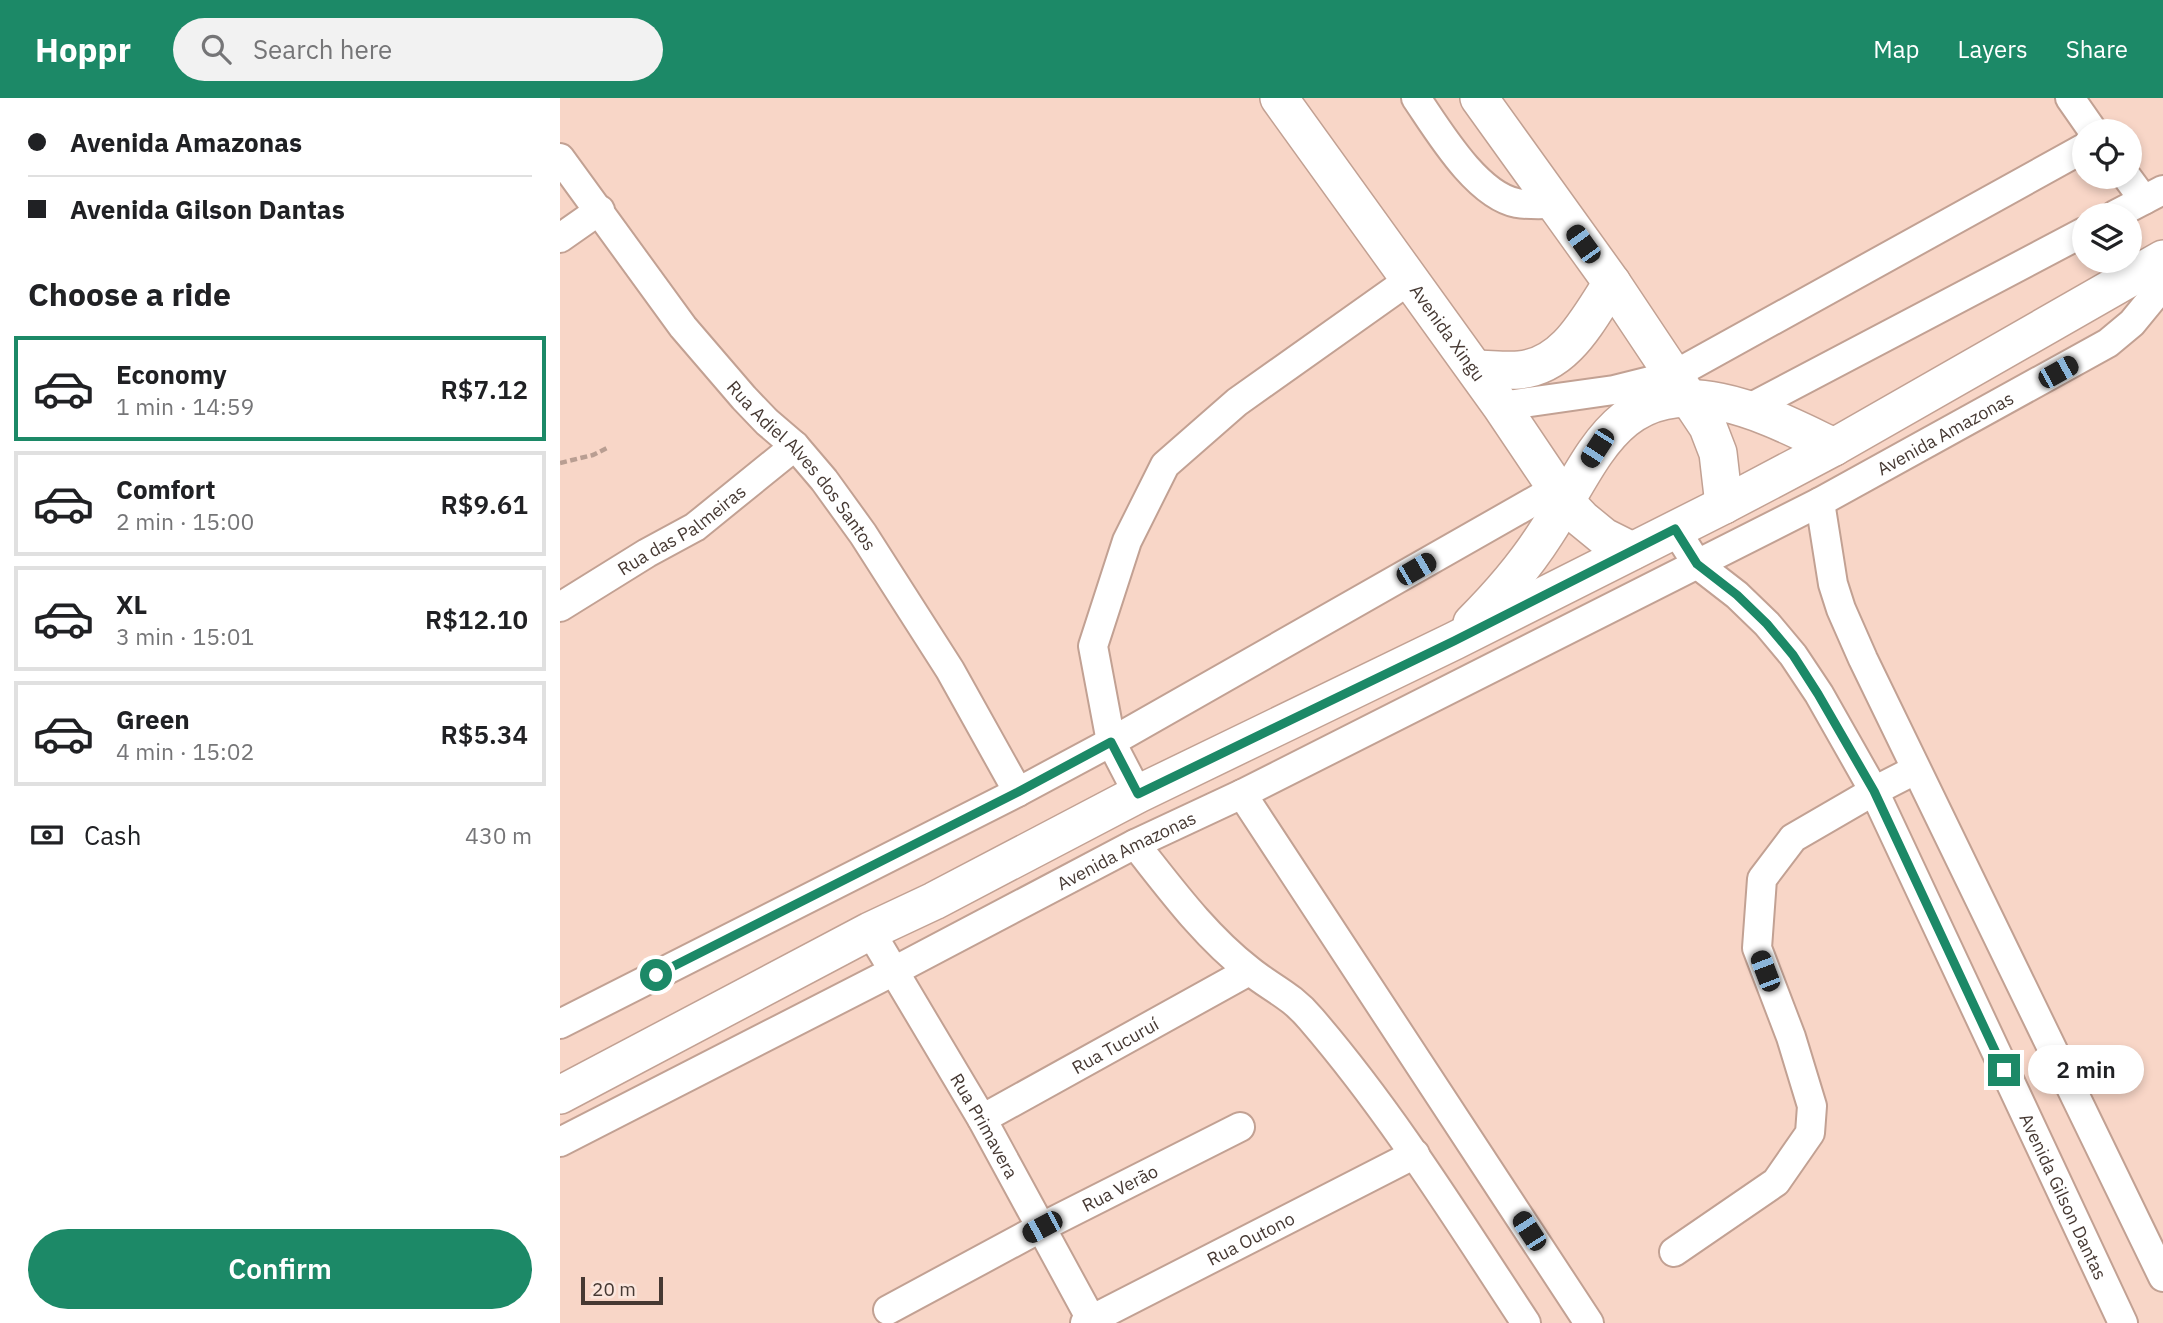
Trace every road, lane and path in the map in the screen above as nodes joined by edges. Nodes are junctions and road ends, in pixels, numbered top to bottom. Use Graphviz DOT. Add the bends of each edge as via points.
graph roads {
  1 [pos="1279,98"];
  2 [pos="1416,98"];
  3 [pos="2070,98"];
  4 [pos="1487,101"];
  5 [pos="2085,119"];
  6 [pos="2072,155"];
  7 [pos="560,158"];
  8 [pos="2154,195"];
  9 [pos="2138,203"];
  10 [pos="1555,204"];
  11 [pos="600,210"];
  12 [pos="560,238"];
  13 [pos="2072,238"];
  14 [pos="2163,259"];
  15 [pos="1409,280"];
  16 [pos="1612,284"];
  17 [pos="2163,285"];
  18 [pos="1475,369"];
  19 [pos="1682,387"];
  20 [pos="1501,406"];
  21 [pos="1748,409"];
  22 [pos="795,446"];
  23 [pos="609,447"];
  24 [pos="1834,447"];
  25 [pos="560,463"];
  26 [pos="1561,495"];
  27 [pos="1820,502"];
  28 [pos="1724,505"];
  29 [pos="1675,529"];
  30 [pos="1632,551"];
  31 [pos="1697,564"];
  32 [pos="560,607"];
  33 [pos="1454,641"];
  34 [pos="1111,742"];
  35 [pos="1915,771"];
  36 [pos="1874,791"];
  37 [pos="1018,792"];
  38 [pos="1138,794"];
  39 [pos="1242,794"];
  40 [pos="1135,844"];
  41 [pos="870,931"];
  42 [pos="894,971"];
  43 [pos="1249,971"];
  44 [pos="560,1024"];
  45 [pos="560,1095"];
  46 [pos="982,1119"];
  47 [pos="1240,1127"];
  48 [pos="560,1142"];
  49 [pos="1415,1154"];
  50 [pos="1042,1227"];
  51 [pos="1674,1252"];
  52 [pos="2163,1277"];
  53 [pos="888,1310"];
  54 [pos="1090,1322"];
  55 [pos="1526,1323"];
  56 [pos="1589,1323"];
  57 [pos="2123,1323"];
  1 -- 15 [label="main road, Avenida Xingu"];
  2 -- 10 [label="street" via="1464,167 1499,196 1516,202"];
  3 -- 5 [label="street"];
  4 -- 10 [label="main road"];
  6 -- 19 [label="street"];
  7 -- 11 [label="street, Rua Adiel Alves dos Santos"];
  8 -- 9 [label="street"];
  10 -- 16 [label="main road"];
  11 -- 12 [label="street"];
  11 -- 22 [label="street, Rua Adiel Alves dos Santos" via="671,311 744,398"];
  13 -- 21 [label="street"];
  14 -- 24 [label="main road"];
  15 -- 18 [label="main road, Avenida Xingu"];
  15 -- 34 [label="street" via="1237,401 1165,465 1127,541 1093,646"];
  16 -- 18 [label="main road" via="1562,353 1552,360 1520,370"];
  16 -- 19 [label="main road"];
  17 -- 27 [label="street, Avenida Amazonas" via="2132,323 2108,343"];
  18 -- 20 [label="main road, Avenida Xingu"];
  19 -- 20 [label="street" via="1614,390"];
  19 -- 21 [label="main road"];
  19 -- 26 [label="main road" via="1612,430"];
  19 -- 28 [label="main road" via="1708,427 1718,453"];
  20 -- 26 [label="main road, Avenida Xingu"];
  21 -- 24 [label="main road"];
  22 -- 32 [label="street, Rua das Palmeiras" via="695,527"];
  22 -- 37 [label="street, Rua Adiel Alves dos Santos" via="863,534 950,670"];
  23 -- 25 [label="path"];
  24 -- 28 [label="main road"];
  26 -- 30 [label="main road, Avenida Xingu" via="1581,519"];
  26 -- 33 [label="main road" via="1547,533 1519,572"];
  26 -- 34 [label="street"];
  27 -- 31 [label="street, Avenida Amazonas"];
  27 -- 35 [label="street" via="1841,609"];
  28 -- 29 [label="main road"];
  29 -- 30 [label="main road"];
  29 -- 31 [label="street"];
  30 -- 33 [label="main road"];
  31 -- 36 [label="street, Avenida Gilson Dantas" via="1737,595 1793,655"];
  31 -- 39 [label="street, Avenida Amazonas"];
  33 -- 38 [label="main road"];
  34 -- 37 [label="street"];
  34 -- 38 [label="street"];
  35 -- 36 [label="street"];
  35 -- 52 [label="street"];
  36 -- 51 [label="street" via="1793,838 1762,879 1757,948 1812,1106 1810,1133 1776,1182"];
  36 -- 57 [label="street, Avenida Gilson Dantas"];
  37 -- 44 [label="street"];
  38 -- 41 [label="main road"];
  39 -- 40 [label="street, Avenida Amazonas"];
  39 -- 56 [label="street"];
  40 -- 42 [label="street, Avenida Amazonas"];
  40 -- 43 [label="street" via="1185,907"];
  41 -- 42 [label="street, Rua Primavera"];
  41 -- 45 [label="main road"];
  42 -- 46 [label="street, Rua Primavera"];
  42 -- 48 [label="street, Avenida Amazonas"];
  43 -- 46 [label="street, Rua Tucuruí"];
  43 -- 49 [label="street" via="1300,1006"];
  46 -- 50 [label="street, Rua Primavera"];
  47 -- 50 [label="street, Rua Verão"];
  49 -- 54 [label="street, Rua Outono"];
  49 -- 55 [label="street"];
  50 -- 53 [label="street, Rua Verão"];
  50 -- 54 [label="street, Rua Primavera"];
}
